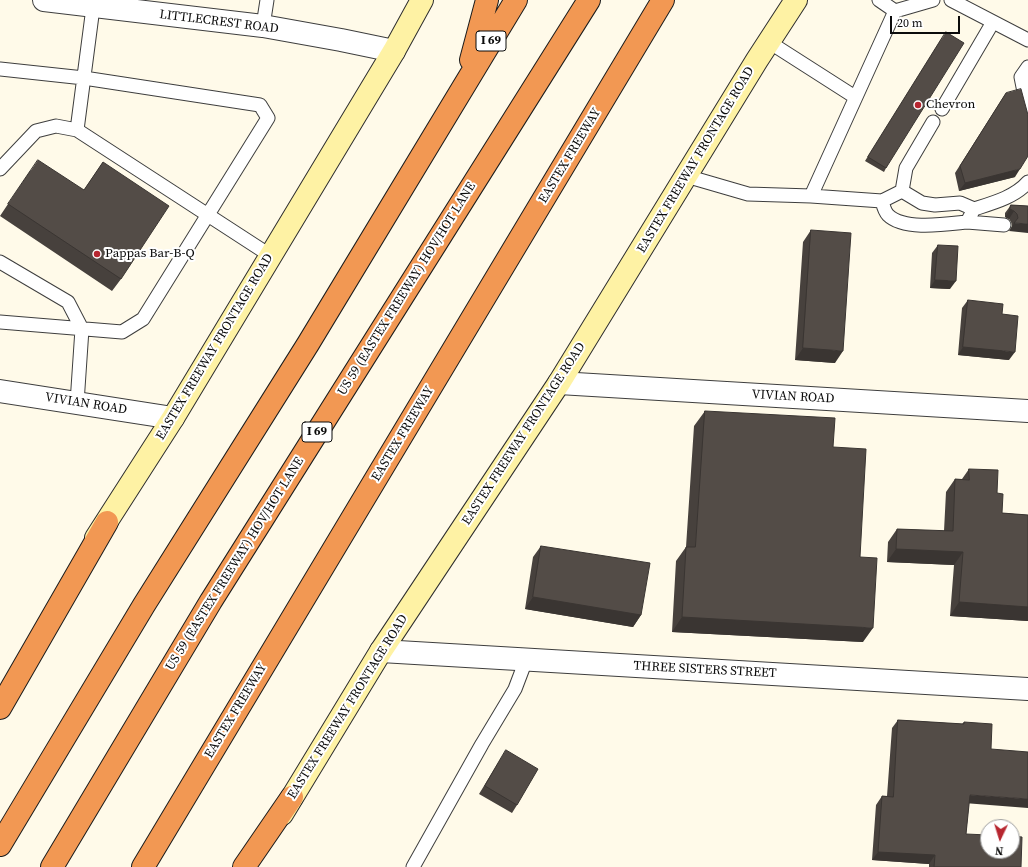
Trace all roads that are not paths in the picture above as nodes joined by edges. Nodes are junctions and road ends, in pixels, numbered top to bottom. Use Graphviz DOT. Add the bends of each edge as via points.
graph roads {
  1 [pos="44,0"];
  2 [pos="267,0"];
  3 [pos="422,0"];
  4 [pos="487,0"];
  5 [pos="516,0"];
  6 [pos="589,0"];
  7 [pos="663,0"];
  8 [pos="796,0"];
  9 [pos="879,0"];
  10 [pos="933,0"];
  11 [pos="951,0"];
  12 [pos="93,3"];
  13 [pos="895,11"];
  14 [pos="993,22"];
  15 [pos="263,26"];
  16 [pos="1028,40"];
  17 [pos="769,42"];
  18 [pos="394,51"];
  19 [pos="0,70"];
  20 [pos="1024,72"];
  21 [pos="84,78"];
  22 [pos="466,82"];
  23 [pos="855,97"];
  24 [pos="942,109"];
  25 [pos="1028,112"];
  26 [pos="934,122"];
  27 [pos="77,130"];
  28 [pos="0,169"];
  29 [pos="686,176"];
  30 [pos="1028,182"];
  31 [pos="902,191"];
  32 [pos="810,196"];
  33 [pos="882,200"];
  34 [pos="974,209"];
  35 [pos="208,215"];
  36 [pos="968,222"];
  37 [pos="1004,225"];
  38 [pos="271,256"];
  39 [pos="0,262"];
  40 [pos="0,322"];
  41 [pos="82,329"];
  42 [pos="559,384"];
  43 [pos="0,391"];
  44 [pos="77,403"];
  45 [pos="1028,411"];
  46 [pos="173,418"];
  47 [pos="107,522"];
  48 [pos="381,651"];
  49 [pos="526,660"];
  50 [pos="0,689"];
  51 [pos="1028,689"];
  52 [pos="0,708"];
  53 [pos="292,797"];
  54 [pos="0,845"];
  55 [pos="52,867"];
  56 [pos="143,867"];
  57 [pos="244,867"];
  58 [pos="249,867"];
  59 [pos="413,867"];
  1 -- 12 [label="street, LITTLECREST ROAD"];
  2 -- 15 [label="lane"];
  3 -- 18 [label="main road, EASTEX FREEWAY FRONTAGE ROAD"];
  4 -- 22 [label="highway"];
  5 -- 22 [label="highway, I 69"];
  6 -- 55 [label="highway, US 59 (EASTEX FREEWAY) HOV/HOT LANE / I 69" via="211,601"];
  7 -- 56 [label="highway, EASTEX FREEWAY"];
  8 -- 17 [label="main road, EASTEX FREEWAY FRONTAGE ROAD"];
  9 -- 13 [label="lane"];
  10 -- 13 [label="lane"];
  11 -- 14 [label="lane"];
  12 -- 15 [label="street, LITTLECREST ROAD"];
  12 -- 21 [label="lane"];
  13 -- 23 [label="lane"];
  14 -- 16 [label="lane"];
  14 -- 24 [label="lane"];
  15 -- 18 [label="street, LITTLECREST ROAD"];
  17 -- 23 [label="lane"];
  17 -- 29 [label="main road, EASTEX FREEWAY FRONTAGE ROAD"];
  18 -- 38 [label="main road, EASTEX FREEWAY FRONTAGE ROAD"];
  19 -- 21 [label="lane"];
  20 -- 25 [label="lane"];
  21 -- 27 [label="lane"];
  21 -- 35 [label="lane" via="260,105 268,118"];
  22 -- 54 [label="highway, I 69" via="308,344 144,605"];
  23 -- 32 [label="lane"];
  26 -- 31 [label="lane" via="906,168"];
  27 -- 28 [label="lane" via="56,126 36,130"];
  27 -- 35 [label="lane"];
  29 -- 32 [label="lane" via="748,194"];
  29 -- 42 [label="main road, EASTEX FREEWAY FRONTAGE ROAD"];
  30 -- 34 [label="lane" via="1023,188 1004,199"];
  31 -- 33 [label="lane"];
  31 -- 34 [label="lane" via="922,203 960,203"];
  32 -- 33 [label="lane"];
  33 -- 36 [label="lane" via="888,215 904,224 940,225"];
  34 -- 36 [label="lane"];
  35 -- 38 [label="lane"];
  35 -- 41 [label="lane" via="143,319 122,332"];
  36 -- 37 [label="lane"];
  38 -- 46 [label="main road, EASTEX FREEWAY FRONTAGE ROAD"];
  39 -- 41 [label="lane" via="68,302"];
  40 -- 41 [label="lane"];
  41 -- 44 [label="lane"];
  42 -- 45 [label="street, VIVIAN ROAD"];
  42 -- 48 [label="main road, EASTEX FREEWAY FRONTAGE ROAD"];
  43 -- 44 [label="street, VIVIAN ROAD"];
  44 -- 46 [label="street, VIVIAN ROAD"];
  46 -- 47 [label="main road, EASTEX FREEWAY FRONTAGE ROAD"];
  47 -- 50 [label="main road, EASTEX FREEWAY FRONTAGE ROAD"];
  47 -- 52 [label="highway"];
  48 -- 49 [label="street, THREE SISTERS STREET"];
  48 -- 53 [label="main road, EASTEX FREEWAY FRONTAGE ROAD"];
  49 -- 51 [label="street, THREE SISTERS STREET"];
  49 -- 59 [label="lane" via="515,689"];
  53 -- 57 [label="highway"];
  53 -- 58 [label="main road, EASTEX FREEWAY FRONTAGE ROAD"];
}
